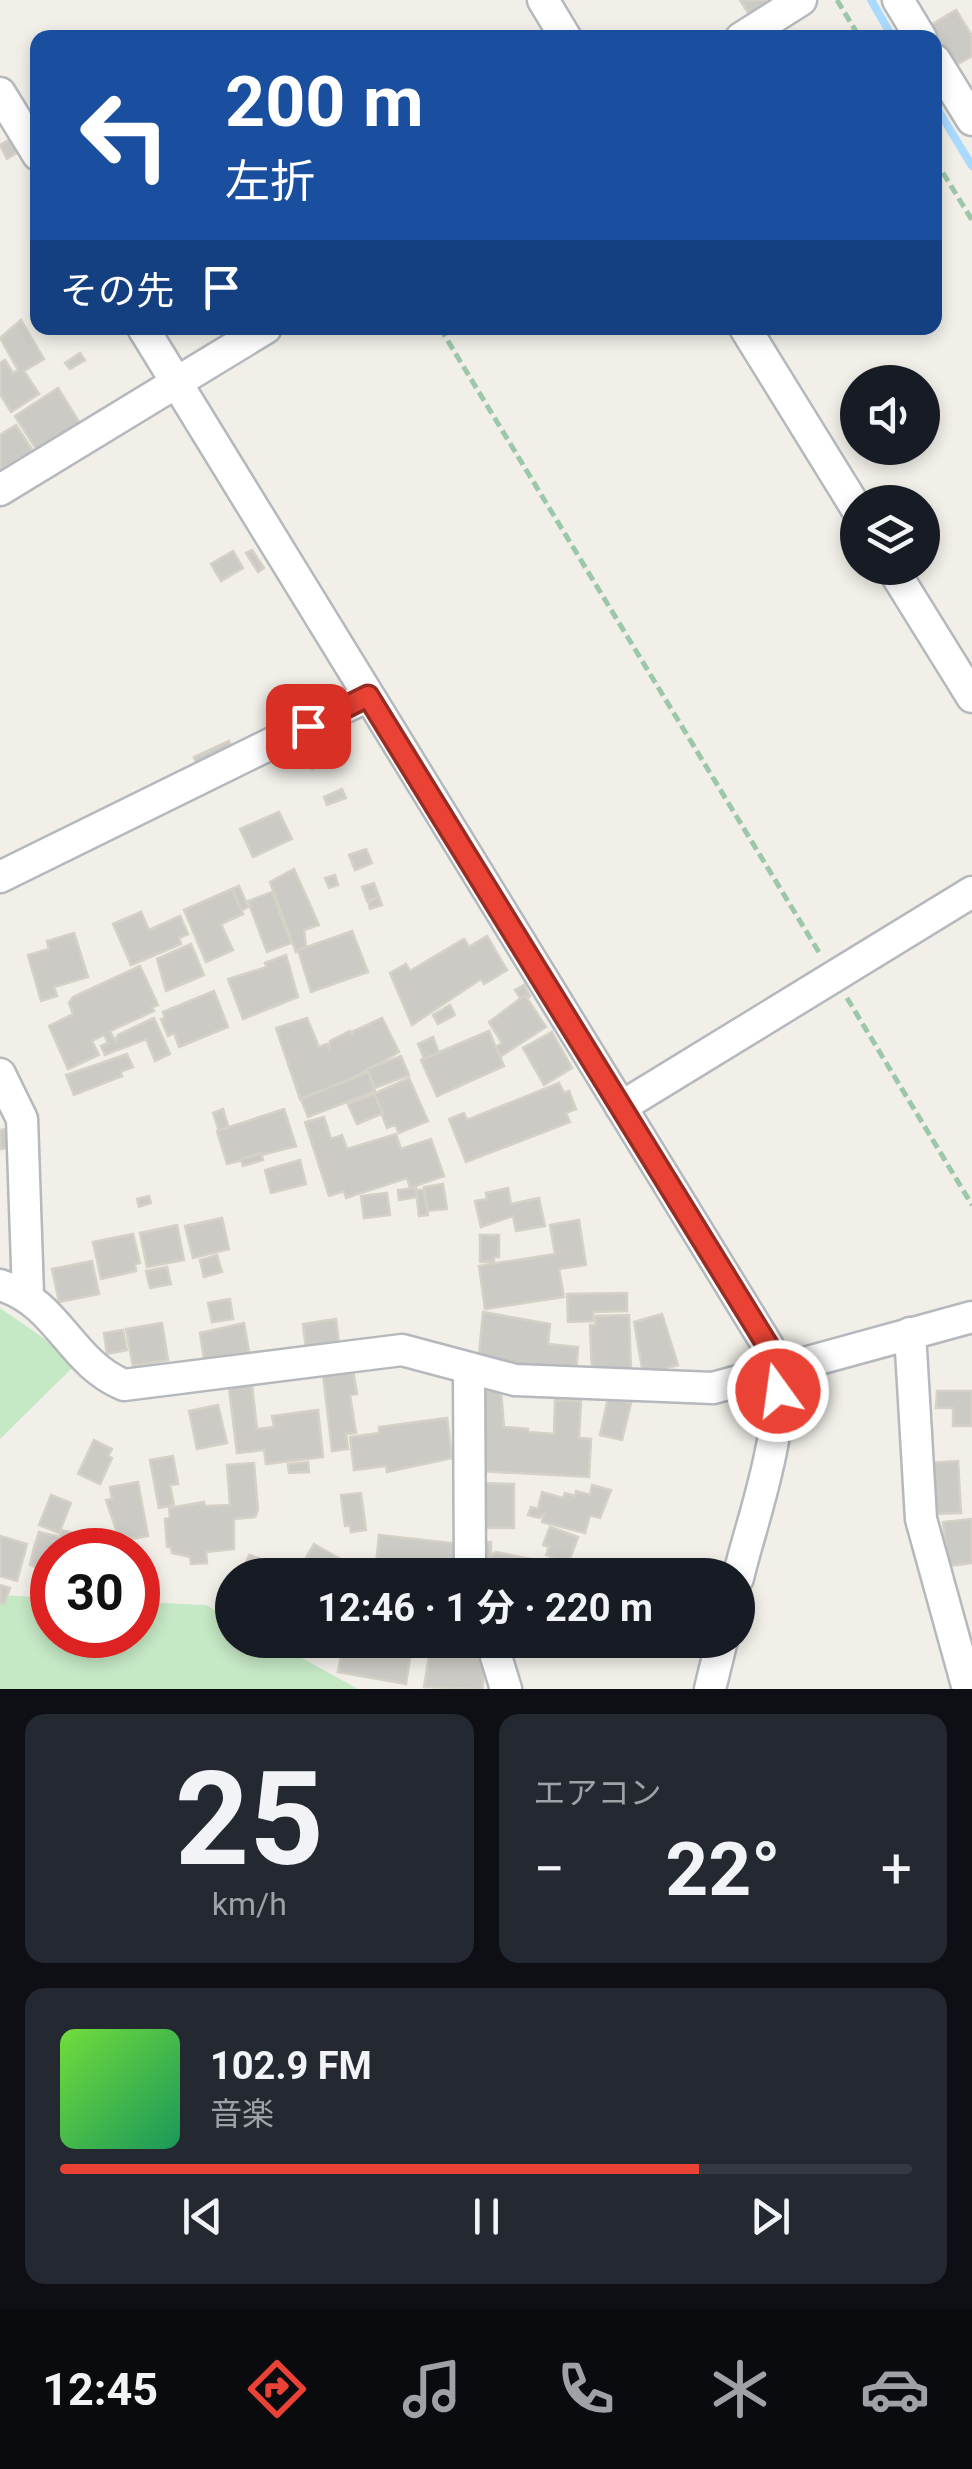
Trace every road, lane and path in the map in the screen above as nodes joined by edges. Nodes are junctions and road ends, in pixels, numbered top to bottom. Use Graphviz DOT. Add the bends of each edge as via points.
graph roads {
  1 [pos="543,0"];
  2 [pos="801,0"];
  3 [pos="836,0"];
  4 [pos="898,0"];
  5 [pos="561,30"];
  6 [pos="754,30"];
  7 [pos="855,30"];
  8 [pos="916,30"];
  9 [pos="942,71"];
  10 [pos="0,93"];
  11 [pos="972,120"];
  12 [pos="30,142"];
  13 [pos="942,171"];
  14 [pos="972,220"];
  15 [pos="147,335"];
  16 [pos="254,335"];
  17 [pos="444,335"];
  18 [pos="749,335"];
  19 [pos="176,382"];
  20 [pos="842,485"];
  21 [pos="0,490"];
  22 [pos="903,585"];
  23 [pos="368,696"];
  24 [pos="972,697"];
  25 [pos="0,877"];
  26 [pos="972,892"];
  27 [pos="834,977"];
  28 [pos="0,1074"];
  29 [pos="621,1106"];
  30 [pos="972,1205"];
  31 [pos="14,1290"];
  32 [pos="972,1317"];
  33 [pos="910,1333"];
  34 [pos="469,1369"];
  35 [pos="778,1370"];
  36 [pos="470,1558"];
  37 [pos="743,1558"];
  38 [pos="497,1658"];
  39 [pos="718,1658"];
  40 [pos="506,1689"];
  41 [pos="710,1689"];
  42 [pos="968,1689"];
  1 -- 5 [label="street"];
  2 -- 6 [label="street"];
  3 -- 7 [label="path"];
  4 -- 8 [label="street"];
  9 -- 11 [label="street"];
  10 -- 12 [label="street"];
  13 -- 14 [label="path"];
  15 -- 19 [label="street"];
  16 -- 19 [label="street"];
  17 -- 27 [label="path"];
  18 -- 20 [label="street"];
  19 -- 21 [label="street"];
  19 -- 23 [label="street"];
  22 -- 24 [label="street"];
  23 -- 25 [label="street"];
  23 -- 29 [label="street"];
  26 -- 27 [label="street"];
  27 -- 29 [label="street"];
  27 -- 30 [label="path"];
  28 -- 31 [label="street" via="22,1119"];
  29 -- 35 [label="street"];
  31 -- 34 [label="street" via="102,1376 124,1385 402,1350"];
  32 -- 33 [label="street"];
  33 -- 35 [label="street"];
  33 -- 42 [label="street" via="921,1519"];
  34 -- 35 [label="street" via="515,1380 658,1389 713,1388"];
  34 -- 36 [label="street"];
  35 -- 37 [label="street" via="778,1412"];
  38 -- 40 [label="street"];
  39 -- 41 [label="street"];
}
